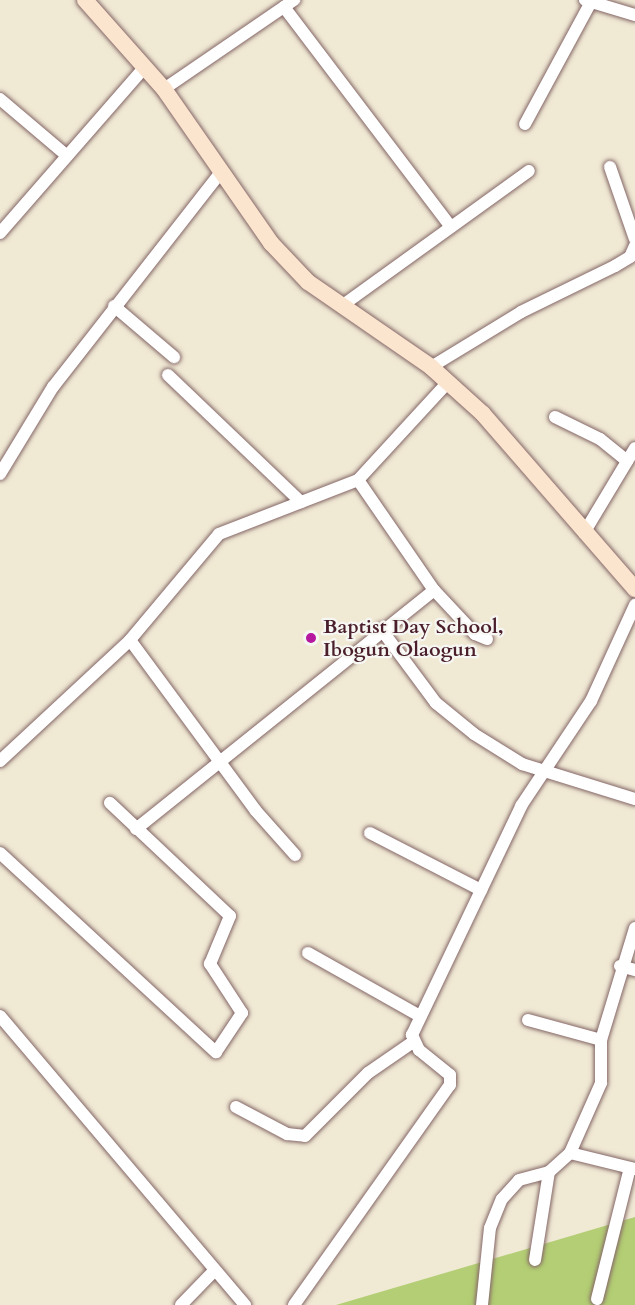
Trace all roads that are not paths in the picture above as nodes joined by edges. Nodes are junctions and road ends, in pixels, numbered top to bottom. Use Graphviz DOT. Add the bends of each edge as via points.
graph roads {
  1 [pos="89,2"];
  2 [pos="587,2"];
  3 [pos="289,3"];
  4 [pos="635,15"];
  5 [pos="142,70"];
  6 [pos="164,89"];
  7 [pos="0,99"];
  8 [pos="525,124"];
  9 [pos="66,156"];
  10 [pos="610,167"];
  11 [pos="529,171"];
  12 [pos="221,172"];
  13 [pos="451,227"];
  14 [pos="0,233"];
  15 [pos="635,239"];
  16 [pos="635,246"];
  17 [pos="343,305"];
  18 [pos="114,306"];
  19 [pos="174,357"];
  20 [pos="431,367"];
  21 [pos="168,375"];
  22 [pos="448,382"];
  23 [pos="555,417"];
  24 [pos="633,453"];
  25 [pos="0,474"];
  26 [pos="358,480"];
  27 [pos="301,502"];
  28 [pos="584,532"];
  29 [pos="635,589"];
  30 [pos="434,590"];
  31 [pos="635,605"];
  32 [pos="381,629"];
  33 [pos="487,639"];
  34 [pos="130,640"];
  35 [pos="217,760"];
  36 [pos="0,761"];
  37 [pos="544,770"];
  38 [pos="635,799"];
  39 [pos="110,803"];
  40 [pos="136,829"];
  41 [pos="370,833"];
  42 [pos="0,853"];
  43 [pos="295,855"];
  44 [pos="481,890"];
  45 [pos="635,928"];
  46 [pos="308,953"];
  47 [pos="620,966"];
  48 [pos="635,970"];
  49 [pos="0,1016"];
  50 [pos="420,1016"];
  51 [pos="528,1020"];
  52 [pos="602,1040"];
  53 [pos="413,1042"];
  54 [pos="236,1107"];
  55 [pos="570,1153"];
  56 [pos="632,1169"];
  57 [pos="549,1172"];
  58 [pos="535,1260"];
  59 [pos="214,1271"];
  60 [pos="597,1299"];
  61 [pos="181,1305"];
  62 [pos="245,1305"];
  63 [pos="294,1305"];
  64 [pos="482,1305"];
  1 -- 5 [label="main road"];
  2 -- 4 [label="street"];
  2 -- 8 [label="street"];
  3 -- 6 [label="street"];
  3 -- 13 [label="street"];
  5 -- 6 [label="main road"];
  5 -- 9 [label="street"];
  6 -- 12 [label="main road"];
  7 -- 9 [label="street"];
  9 -- 14 [label="street"];
  10 -- 15 [label="street"];
  11 -- 13 [label="street"];
  12 -- 17 [label="main road" via="272,243 308,282"];
  12 -- 18 [label="street"];
  13 -- 17 [label="street"];
  16 -- 20 [label="street" via="630,257 615,266 521,312"];
  17 -- 20 [label="main road"];
  18 -- 19 [label="street"];
  18 -- 25 [label="street" via="53,387"];
  20 -- 22 [label="main road"];
  21 -- 27 [label="street"];
  22 -- 26 [label="street"];
  22 -- 28 [label="main road" via="483,414"];
  23 -- 24 [label="street"];
  24 -- 28 [label="street"];
  26 -- 27 [label="street"];
  26 -- 30 [label="street"];
  27 -- 34 [label="street" via="219,534"];
  28 -- 29 [label="main road"];
  30 -- 32 [label="street"];
  30 -- 33 [label="street" via="475,634"];
  31 -- 37 [label="street" via="599,686"];
  32 -- 35 [label="street"];
  32 -- 37 [label="street" via="450,718 522,764"];
  34 -- 35 [label="street"];
  34 -- 36 [label="street"];
  35 -- 40 [label="street"];
  35 -- 43 [label="street"];
  37 -- 38 [label="street"];
  37 -- 44 [label="street"];
  39 -- 40 [label="street"];
  40 -- 42 [label="street" via="230,916 210,964 242,1012 216,1052"];
  41 -- 44 [label="street"];
  44 -- 50 [label="street"];
  45 -- 47 [label="street"];
  46 -- 50 [label="street"];
  47 -- 48 [label="street"];
  47 -- 52 [label="street"];
  49 -- 59 [label="street"];
  50 -- 53 [label="street"];
  51 -- 52 [label="street"];
  52 -- 55 [label="street" via="601,1083"];
  53 -- 54 [label="street" via="368,1073 305,1136 287,1134"];
  53 -- 63 [label="street" via="442,1066 450,1085"];
  55 -- 56 [label="street"];
  55 -- 57 [label="street"];
  56 -- 60 [label="street"];
  57 -- 58 [label="street"];
  57 -- 64 [label="street" via="519,1180 502,1199 490,1227"];
  59 -- 61 [label="street"];
  59 -- 62 [label="street"];
}
